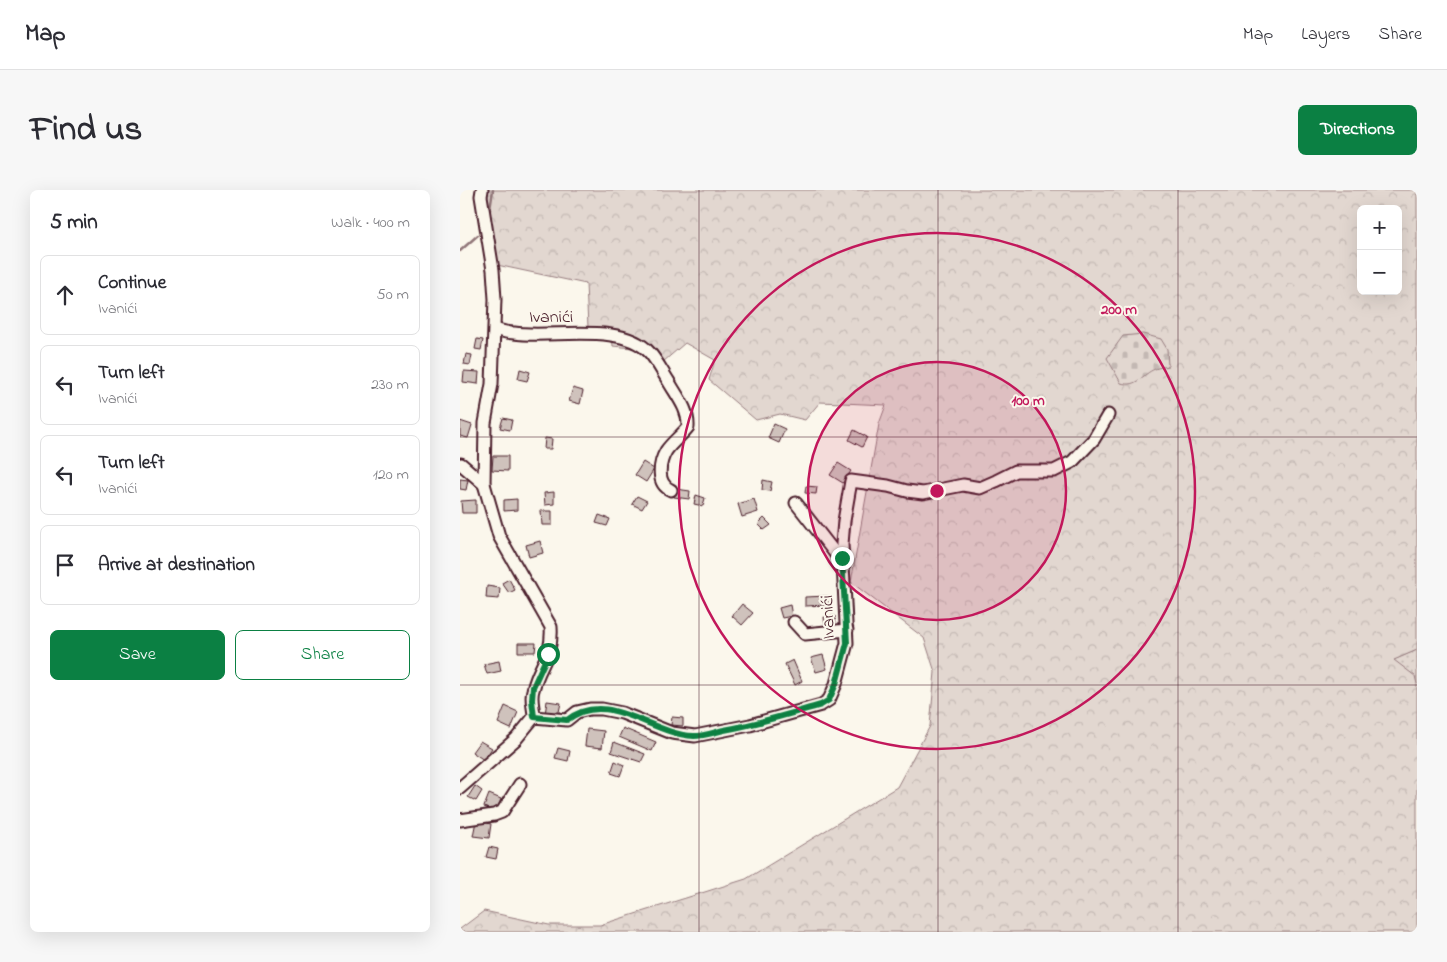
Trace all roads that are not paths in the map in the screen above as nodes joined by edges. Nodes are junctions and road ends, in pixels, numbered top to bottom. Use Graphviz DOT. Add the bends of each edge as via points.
graph roads {
  1 [pos="482,190"];
  2 [pos="495,329"];
  3 [pos="1108,415"];
  4 [pos="462,464"];
  5 [pos="484,484"];
  6 [pos="671,490"];
  7 [pos="796,503"];
  8 [pos="842,562"];
  9 [pos="794,622"];
  10 [pos="846,630"];
  11 [pos="534,717"];
  12 [pos="520,784"];
  13 [pos="460,788"];
  14 [pos="460,820"];
  1 -- 2 [label="street" via="494,270"];
  2 -- 5 [label="street" via="492,384 485,423"];
  2 -- 6 [label="street, Ivanići" via="515,334 570,333 625,338 650,353 688,418 688,427 666,452 661,463 660,480 665,488"];
  3 -- 8 [label="street, Ivanići" via="1094,439 1072,462 1054,471 1016,470 980,488 963,485 923,493 851,481 844,521"];
  4 -- 5 [label="street"];
  5 -- 11 [label="street" via="499,536 550,627 552,641 532,693"];
  7 -- 8 [label="street"];
  8 -- 10 [label="street, Ivanići"];
  9 -- 10 [label="street" via="805,634"];
  10 -- 11 [label="street, Ivanići" via="847,643 829,700 750,725 695,736 672,732 602,709 577,712 567,720"];
  11 -- 13 [label="street" via="516,739"];
  12 -- 14 [label="street" via="502,812"];
}
